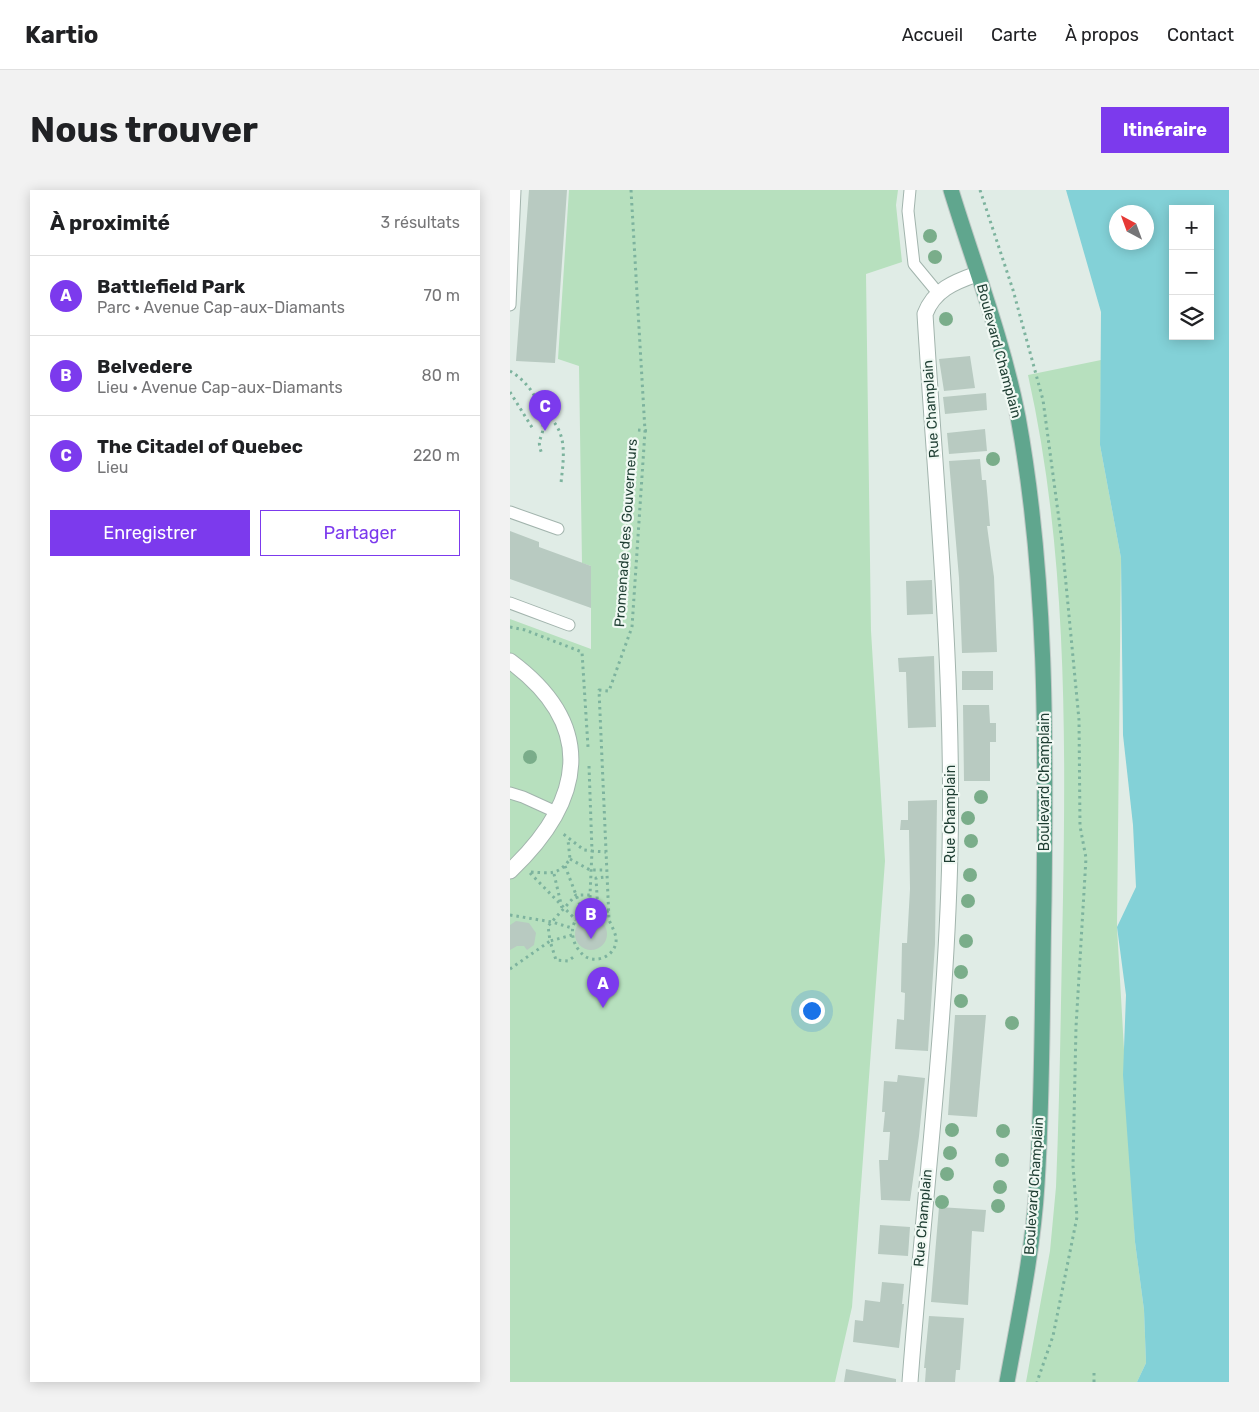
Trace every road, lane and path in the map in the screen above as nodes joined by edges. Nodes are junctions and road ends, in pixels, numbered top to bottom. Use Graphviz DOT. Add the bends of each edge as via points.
graph roads {
  1 [pos="515,190"];
  2 [pos="631,190"];
  3 [pos="910,190"];
  4 [pos="951,190"];
  5 [pos="512,216"];
  6 [pos="977,274"];
  7 [pos="938,293"];
  8 [pos="510,305"];
  9 [pos="510,371"];
  10 [pos="510,392"];
  11 [pos="540,410"];
  12 [pos="533,429"];
  13 [pos="638,430"];
  14 [pos="647,431"];
  15 [pos="542,454"];
  16 [pos="561,483"];
  17 [pos="510,512"];
  18 [pos="558,529"];
  19 [pos="510,603"];
  20 [pos="569,625"];
  21 [pos="510,661"];
  22 [pos="510,793"];
  23 [pos="556,812"];
  24 [pos="592,838"];
  25 [pos="592,851"];
  26 [pos="606,852"];
  27 [pos="570,859"];
  28 [pos="565,866"];
  29 [pos="606,867"];
  30 [pos="590,870"];
  31 [pos="510,871"];
  32 [pos="554,874"];
  33 [pos="606,877"];
  34 [pos="576,895"];
  35 [pos="590,895"];
  36 [pos="562,908"];
  37 [pos="608,911"];
  38 [pos="591,912"];
  39 [pos="598,912"];
  40 [pos="583,913"];
  41 [pos="510,915"];
  42 [pos="576,920"];
  43 [pos="552,922"];
  44 [pos="572,928"];
  45 [pos="572,935"];
  46 [pos="550,941"];
  47 [pos="575,956"];
  48 [pos="510,969"];
  49 [pos="1094,1373"];
  50 [pos="910,1382"];
  51 [pos="1007,1382"];
  52 [pos="1094,1382"];
  1 -- 5 [label="lane"];
  2 -- 14 [label="path, Promenade des Gouverneurs, bridge"];
  3 -- 7 [label="lane" via="908,211 914,264"];
  4 -- 6 [label="main road, Boulevard Champlain"];
  5 -- 8 [label="lane"];
  6 -- 7 [label="street, Rue Champlain"];
  6 -- 51 [label="main road, Boulevard Champlain" via="1010,379 1024,454 1033,533 1044,702 1045,818 1037,1186 1031,1248"];
  7 -- 50 [label="street, Rue Champlain" via="925,314 946,616 950,850 944,996"];
  9 -- 11 [label="path" via="527,385"];
  10 -- 12 [label="path"];
  11 -- 15 [label="path" via="543,426 538,445"];
  11 -- 16 [label="path" via="548,416 564,441"];
  13 -- 14 [label="path"];
  14 -- 26 [label="path, Promenade des Gouverneurs, bridge" via="632,627 610,691 600,690"];
  17 -- 18 [label="lane"];
  19 -- 20 [label="lane"];
  21 -- 23 [label="street" via="539,687 559,711 569,737 572,767 566,792"];
  22 -- 23 [label="lane"];
  23 -- 31 [label="street"];
  24 -- 25 [label="path"];
  25 -- 26 [label="path"];
  25 -- 27 [label="path" via="584,850 568,839"];
  25 -- 30 [label="path"];
  26 -- 29 [label="path, Promenade des Gouverneurs"];
  27 -- 28 [label="path"];
  27 -- 30 [label="path"];
  28 -- 32 [label="path"];
  28 -- 34 [label="path"];
  29 -- 30 [label="path"];
  29 -- 33 [label="path, Promenade des Gouverneurs"];
  30 -- 35 [label="path"];
  32 -- 36 [label="path"];
  32 -- 36 [label="path" via="528,872"];
  33 -- 37 [label="path, Promenade des Gouverneurs"];
  33 -- 39 [label="path" via="596,878"];
  34 -- 35 [label="path"];
  34 -- 36 [label="path"];
  34 -- 40 [label="path"];
  35 -- 38 [label="path"];
  36 -- 42 [label="path"];
  36 -- 43 [label="path"];
  37 -- 39 [label="path"];
  37 -- 45 [label="path" via="616,942 606,957 587,957"];
  38 -- 39 [label="path"];
  38 -- 40 [label="path"];
  40 -- 42 [label="path"];
  41 -- 43 [label="path"];
  42 -- 44 [label="path"];
  43 -- 44 [label="path"];
  43 -- 46 [label="path" via="548,926"];
  44 -- 45 [label="path"];
  45 -- 46 [label="path"];
  46 -- 47 [label="path" via="556,960 568,961"];
  46 -- 48 [label="path"];
  49 -- 52 [label="path"];
}
